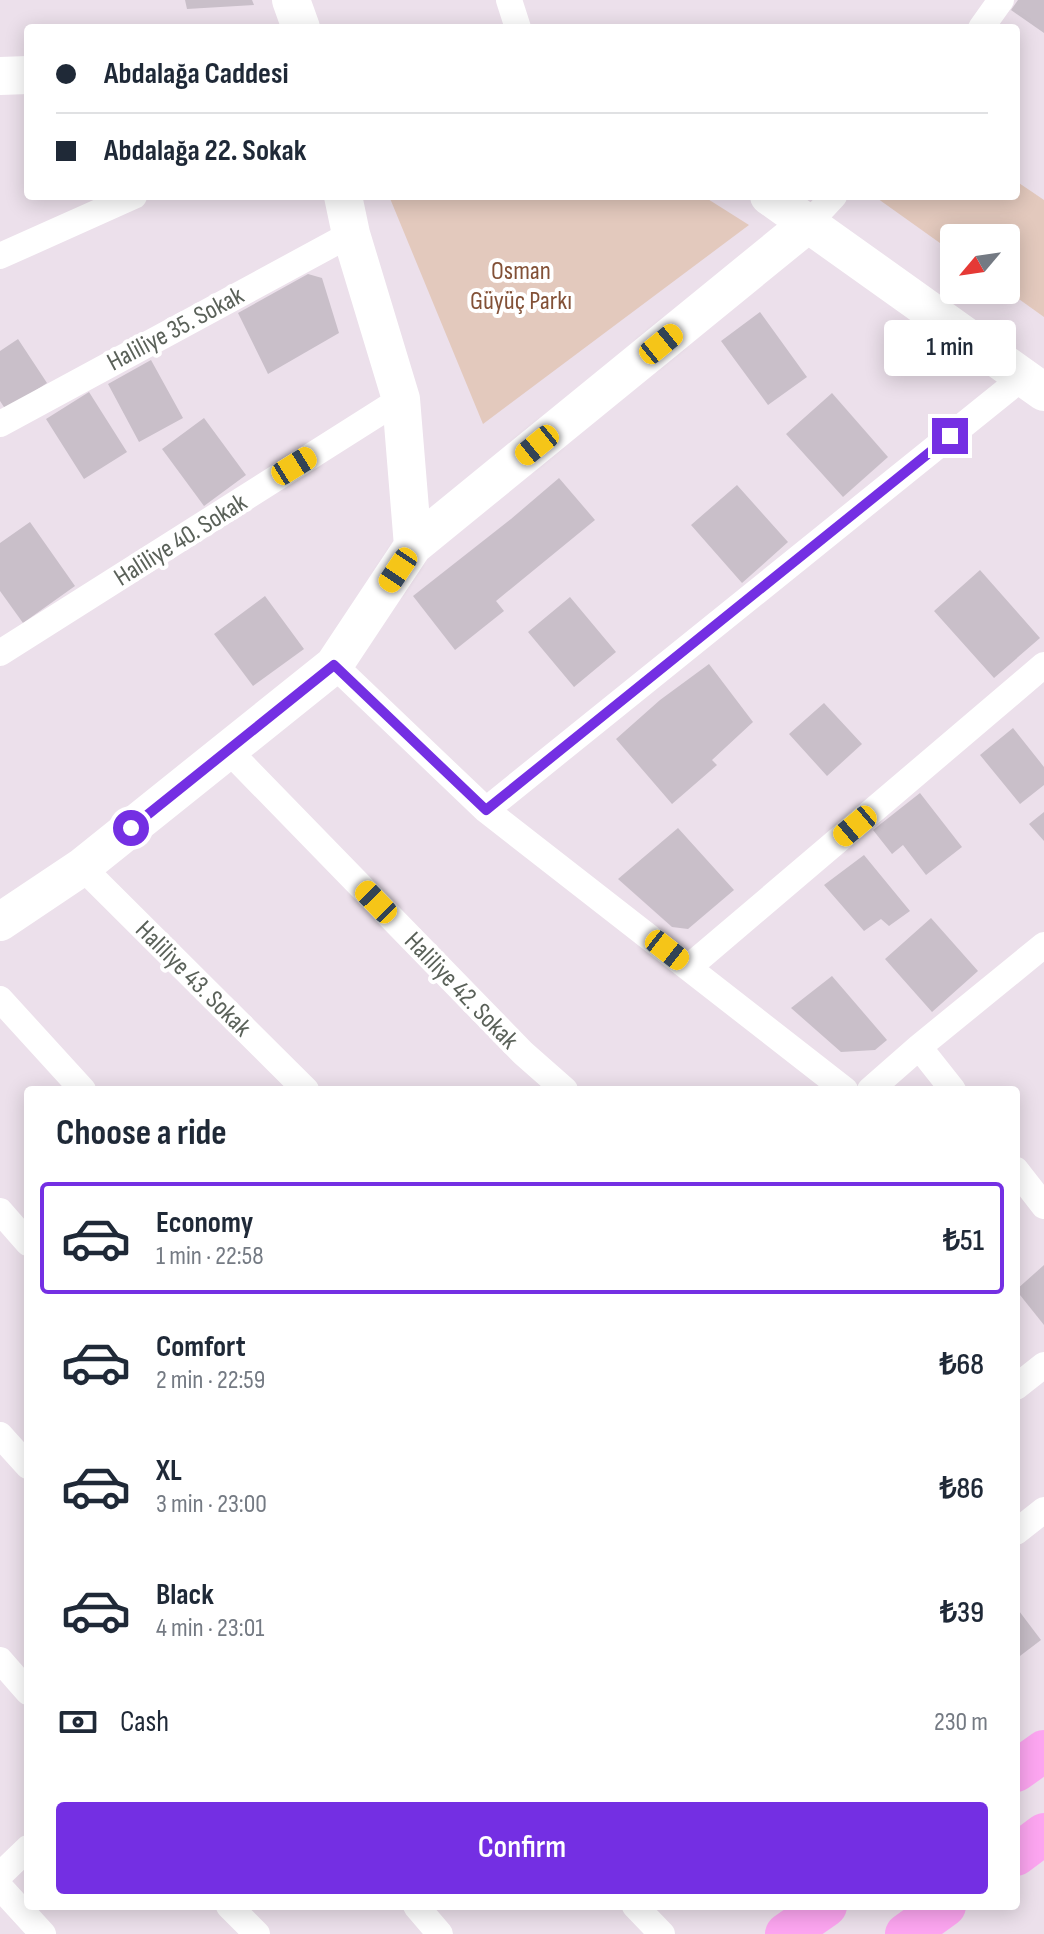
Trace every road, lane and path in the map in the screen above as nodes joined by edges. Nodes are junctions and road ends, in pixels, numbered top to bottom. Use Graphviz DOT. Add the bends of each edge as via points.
graph roads {
  1 [pos="291,0"];
  2 [pos="509,0"];
  3 [pos="1001,0"];
  4 [pos="300,24"];
  5 [pos="517,24"];
  6 [pos="984,24"];
  7 [pos="24,75"];
  8 [pos="0,76"];
  9 [pos="125,200"];
  10 [pos="344,200"];
  11 [pos="784,200"];
  12 [pos="822,210"];
  13 [pos="351,234"];
  14 [pos="0,256"];
  15 [pos="1033,385"];
  16 [pos="401,399"];
  17 [pos="0,424"];
  18 [pos="413,546"];
  19 [pos="0,653"];
  20 [pos="334,665"];
  21 [pos="1044,665"];
  22 [pos="228,750"];
  23 [pos="486,810"];
  24 [pos="82,867"];
  25 [pos="0,922"];
  26 [pos="1044,945"];
  27 [pos="689,967"];
  28 [pos="0,999"];
  29 [pos="919,1047"];
  30 [pos="79,1086"];
  31 [pos="302,1086"];
  32 [pos="560,1086"];
  33 [pos="840,1086"];
  34 [pos="875,1086"];
  35 [pos="950,1086"];
  36 [pos="1020,1175"];
  37 [pos="1044,1206"];
  38 [pos="0,1211"];
  39 [pos="24,1238"];
  40 [pos="1044,1365"];
  41 [pos="1020,1384"];
  42 [pos="0,1435"];
  43 [pos="24,1462"];
  44 [pos="1044,1510"];
  45 [pos="1020,1529"];
  46 [pos="0,1660"];
  47 [pos="24,1687"];
  48 [pos="1044,1751"];
  49 [pos="1020,1768"];
  50 [pos="1044,1834"];
  51 [pos="24,1852"];
  52 [pos="1020,1852"];
  53 [pos="0,1875"];
  54 [pos="0,1887"];
  55 [pos="233,1910"];
  56 [pos="419,1910"];
  57 [pos="639,1910"];
  58 [pos="820,1910"];
  59 [pos="939,1910"];
  60 [pos="43,1934"];
  61 [pos="257,1934"];
  62 [pos="440,1934"];
  63 [pos="662,1934"];
  64 [pos="786,1934"];
  65 [pos="906,1934"];
  1 -- 4 [label="street"];
  2 -- 5 [label="street"];
  3 -- 6 [label="street"];
  7 -- 8 [label="street"];
  9 -- 14 [label="street"];
  10 -- 13 [label="street"];
  11 -- 12 [label="street"];
  12 -- 15 [label="street"];
  12 -- 18 [label="street"];
  13 -- 16 [label="street"];
  13 -- 17 [label="street, Haliliye 35. Sokak"];
  15 -- 23 [label="street"];
  16 -- 18 [label="street"];
  16 -- 19 [label="street, Haliliye 40. Sokak"];
  18 -- 20 [label="street"];
  20 -- 22 [label="street"];
  20 -- 23 [label="street"];
  21 -- 27 [label="street"];
  22 -- 24 [label="street"];
  22 -- 32 [label="street, Haliliye 42. Sokak"];
  23 -- 27 [label="street"];
  24 -- 25 [label="street"];
  24 -- 31 [label="street, Haliliye 43. Sokak"];
  26 -- 29 [label="street"];
  27 -- 33 [label="street"];
  28 -- 30 [label="street"];
  29 -- 34 [label="street"];
  29 -- 35 [label="street"];
  36 -- 37 [label="street"];
  38 -- 39 [label="street"];
  40 -- 41 [label="street"];
  42 -- 43 [label="street"];
  44 -- 45 [label="street"];
  46 -- 47 [label="street"];
  48 -- 49 [label="main road"];
  50 -- 52 [label="main road"];
  51 -- 53 [label="street"];
  54 -- 60 [label="street"];
  55 -- 61 [label="street"];
  56 -- 62 [label="street"];
  57 -- 63 [label="street"];
  58 -- 64 [label="main road"];
  59 -- 65 [label="main road"];
}
